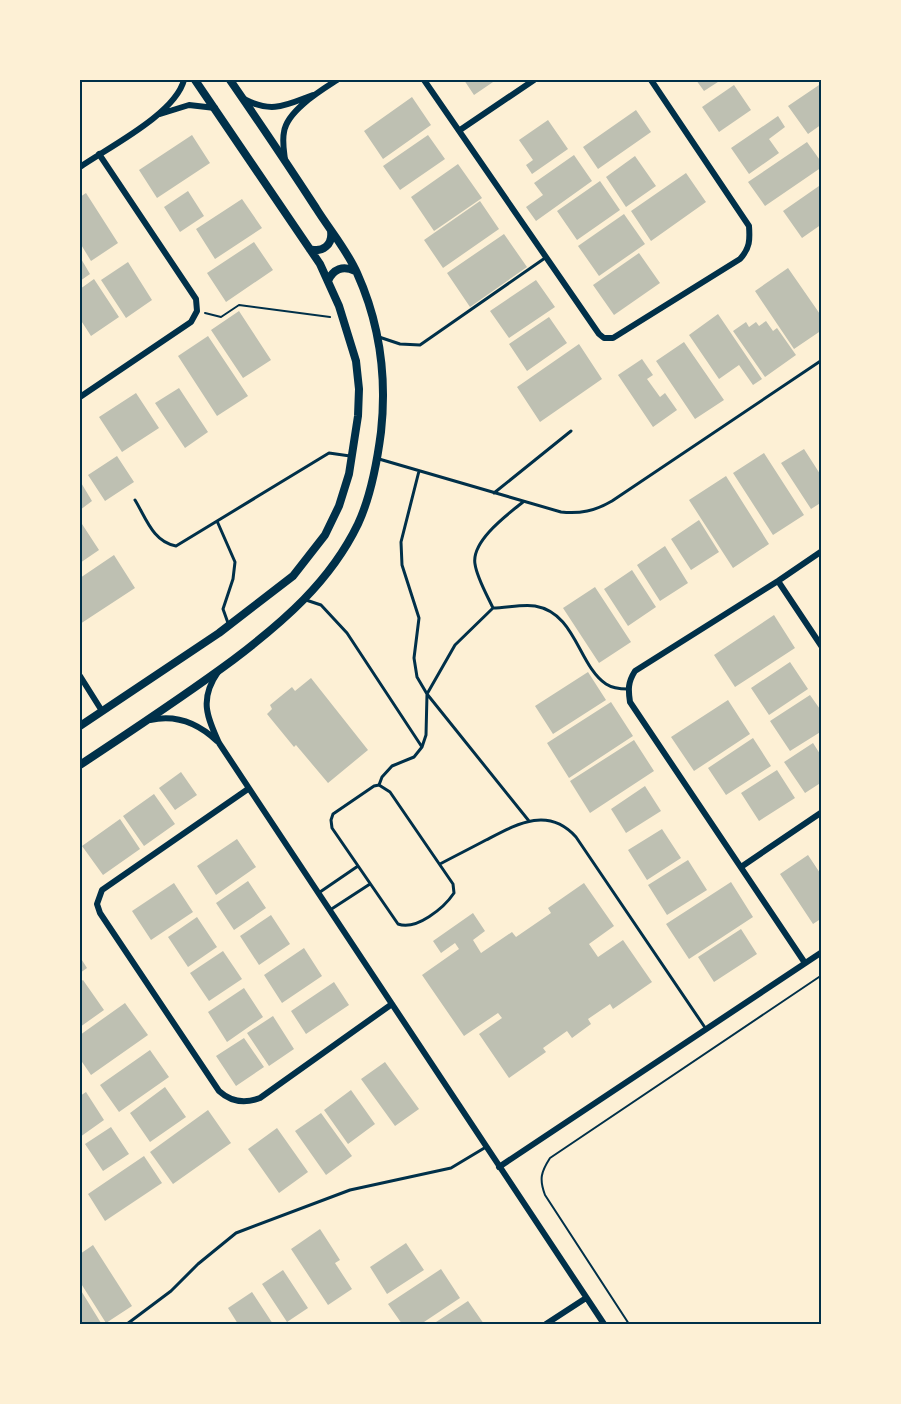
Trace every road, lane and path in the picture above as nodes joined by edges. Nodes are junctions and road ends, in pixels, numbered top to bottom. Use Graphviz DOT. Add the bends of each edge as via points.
graph roads {
  1 [pos="184,80"];
  2 [pos="195,80"];
  3 [pos="230,80"];
  4 [pos="336,80"];
  5 [pos="424,80"];
  6 [pos="534,80"];
  7 [pos="651,80"];
  8 [pos="317,93"];
  9 [pos="243,99"];
  10 [pos="215,108"];
  11 [pos="160,114"];
  12 [pos="460,130"];
  13 [pos="99,154"];
  14 [pos="285,162"];
  15 [pos="80,167"];
  16 [pos="330,230"];
  17 [pos="310,249"];
  18 [pos="547,257"];
  19 [pos="357,272"];
  20 [pos="328,281"];
  21 [pos="197,311"];
  22 [pos="344,319"];
  23 [pos="378,337"];
  24 [pos="822,360"];
  25 [pos="80,397"];
  26 [pos="571,431"];
  27 [pos="352,456"];
  28 [pos="377,459"];
  29 [pos="419,471"];
  30 [pos="494,493"];
  31 [pos="135,500"];
  32 [pos="524,501"];
  33 [pos="218,521"];
  34 [pos="822,551"];
  35 [pos="778,581"];
  36 [pos="304,599"];
  37 [pos="493,608"];
  38 [pos="229,625"];
  39 [pos="822,647"];
  40 [pos="219,670"];
  41 [pos="80,675"];
  42 [pos="628,689"];
  43 [pos="427,694"];
  44 [pos="102,711"];
  45 [pos="146,721"];
  46 [pos="80,726"];
  47 [pos="219,743"];
  48 [pos="423,747"];
  49 [pos="80,765"];
  50 [pos="379,785"];
  51 [pos="248,789"];
  52 [pos="822,812"];
  53 [pos="529,820"];
  54 [pos="440,864"];
  55 [pos="358,866"];
  56 [pos="741,867"];
  57 [pos="370,884"];
  58 [pos="317,894"];
  59 [pos="329,911"];
  60 [pos="822,952"];
  61 [pos="805,963"];
  62 [pos="822,975"];
  63 [pos="392,1004"];
  64 [pos="706,1029"];
  65 [pos="486,1147"];
  66 [pos="499,1167"];
  67 [pos="586,1298"];
  68 [pos="127,1324"];
  69 [pos="546,1324"];
  70 [pos="604,1324"];
  71 [pos="629,1324"];
  1 -- 11 [label="street" via="176,97"];
  2 -- 10 [label="street"];
  3 -- 9 [label="street"];
  4 -- 8 [label="street"];
  5 -- 12 [label="street"];
  6 -- 12 [label="street"];
  7 -- 18 [label="street" via="749,226 747,251 613,338 599,334"];
  8 -- 9 [label="street" via="279,108 266,108"];
  8 -- 14 [label="street" via="297,110 284,130"];
  9 -- 14 [label="street"];
  10 -- 11 [label="street" via="189,105"];
  10 -- 17 [label="street"];
  11 -- 13 [label="street"];
  12 -- 18 [label="street"];
  13 -- 15 [label="street"];
  13 -- 21 [label="street" via="196,299"];
  14 -- 16 [label="street"];
  16 -- 17 [label="street" via="327,247"];
  16 -- 19 [label="street"];
  17 -- 20 [label="street"];
  18 -- 23 [label="lane" via="420,345"];
  19 -- 20 [label="street" via="340,268"];
  19 -- 23 [label="street"];
  20 -- 22 [label="street"];
  21 -- 22 [label="path" via="221,316 239,305"];
  21 -- 25 [label="street" via="191,322"];
  22 -- 27 [label="street" via="359,389"];
  23 -- 28 [label="street" via="384,389"];
  24 -- 32 [label="lane" via="603,507 572,513"];
  26 -- 30 [label="lane"];
  27 -- 33 [label="lane" via="329,453"];
  27 -- 38 [label="street" via="339,506 325,535 293,576"];
  28 -- 29 [label="lane"];
  28 -- 36 [label="street" via="358,524 325,577"];
  29 -- 30 [label="lane"];
  29 -- 43 [label="lane" via="401,542 402,565 419,618 414,658 417,676"];
  30 -- 32 [label="lane"];
  31 -- 33 [label="lane" via="158,539 166,544 176,546"];
  32 -- 37 [label="lane" via="498,522 476,549 474,563"];
  33 -- 38 [label="lane" via="235,562 223,609"];
  34 -- 35 [label="street"];
  35 -- 39 [label="street"];
  35 -- 42 [label="street" via="635,671"];
  36 -- 40 [label="street" via="279,624"];
  36 -- 48 [label="lane" via="321,605 347,633"];
  37 -- 42 [label="lane" via="534,606 551,612 562,621 606,684"];
  37 -- 43 [label="lane" via="455,645"];
  38 -- 44 [label="street"];
  40 -- 45 [label="street"];
  40 -- 47 [label="street" via="206,707"];
  41 -- 44 [label="street"];
  42 -- 56 [label="street" via="630,702"];
  43 -- 48 [label="lane"];
  43 -- 53 [label="lane"];
  44 -- 46 [label="street"];
  45 -- 47 [label="street" via="186,721"];
  45 -- 49 [label="street"];
  47 -- 51 [label="street"];
  48 -- 50 [label="lane" via="414,757 392,766"];
  50 -- 54 [label="lane" via="390,792"];
  50 -- 55 [label="lane" via="333,814 331,820 332,828"];
  51 -- 58 [label="street"];
  51 -- 63 [label="street" via="102,890 97,904 219,1091 245,1102 260,1098"];
  52 -- 56 [label="street"];
  53 -- 54 [label="lane"];
  53 -- 64 [label="lane" via="554,822 576,837"];
  54 -- 57 [label="lane" via="453,884 454,893 429,916 411,926 398,924"];
  55 -- 57 [label="lane"];
  55 -- 58 [label="lane"];
  56 -- 61 [label="street"];
  57 -- 59 [label="lane"];
  58 -- 59 [label="street"];
  59 -- 63 [label="street"];
  60 -- 61 [label="street"];
  61 -- 64 [label="street"];
  62 -- 71 [label="path" via="549,1158 540,1183 545,1195"];
  63 -- 65 [label="street"];
  64 -- 66 [label="street"];
  65 -- 66 [label="street"];
  65 -- 68 [label="lane" via="451,1168 350,1190 236,1233"];
  66 -- 67 [label="street"];
  67 -- 69 [label="street"];
  67 -- 70 [label="street"];
}
